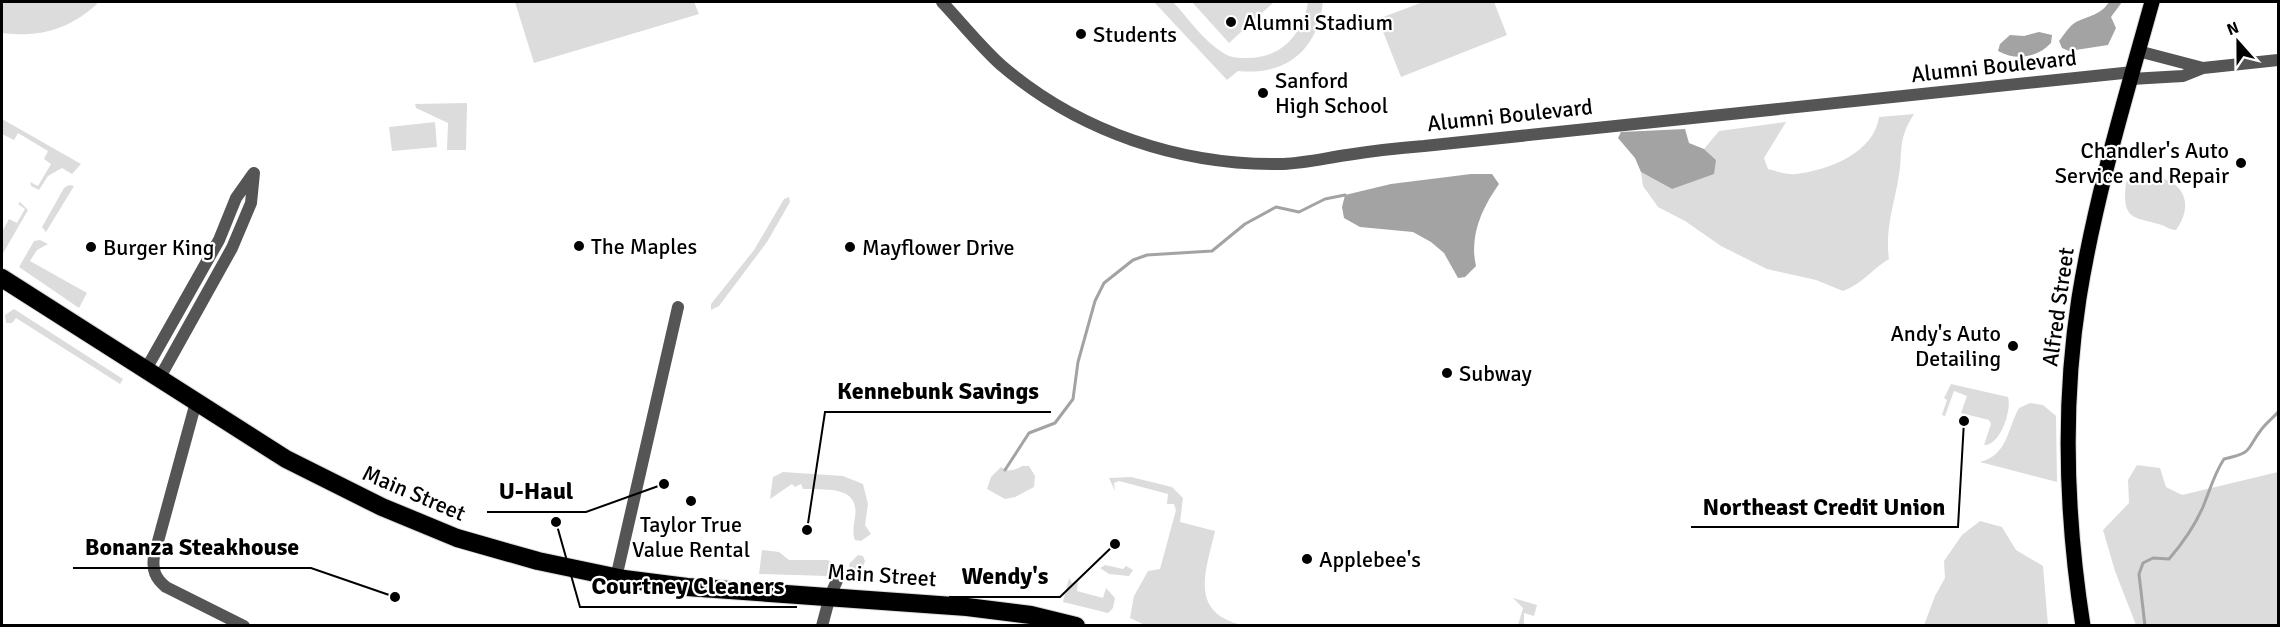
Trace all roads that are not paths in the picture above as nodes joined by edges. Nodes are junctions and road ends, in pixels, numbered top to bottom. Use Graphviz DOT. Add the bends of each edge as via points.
graph roads {
  1 [pos="942,2"];
  2 [pos="2152,2"];
  3 [pos="2138,51"];
  4 [pos="2278,60"];
  5 [pos="2203,68"];
  6 [pos="2132,75"];
  7 [pos="2,278"];
  8 [pos="678,306"];
  9 [pos="152,375"];
  10 [pos="196,402"];
  11 [pos="839,576"];
  12 [pos="616,578"];
  13 [pos="830,596"];
  14 [pos="244,626"];
  15 [pos="822,626"];
  16 [pos="1076,626"];
  17 [pos="2083,626"];
  1 -- 6 [label="street, Alumni Boulevard" via="1011,73 1090,124 1172,152 1232,162 1301,162 1443,143"];
  2 -- 3 [label="main road, Alfred Street"];
  3 -- 5 [label="street"];
  3 -- 6 [label="main road, Alfred Street"];
  4 -- 5 [label="street"];
  5 -- 6 [label="street, Alumni Boulevard" via="2183,76"];
  6 -- 17 [label="main road, Alfred Street" via="2086,257 2068,405 2069,507"];
  7 -- 9 [label="highway, Main Street"];
  8 -- 12 [label="street"];
  9 -- 9 [label="street" via="232,248 250,203 254,173 236,198"];
  9 -- 10 [label="highway, Main Street"];
  10 -- 12 [label="highway, Main Street" via="326,481 407,518 498,550"];
  10 -- 14 [label="street" via="153,568 166,587"];
  11 -- 13 [label="street"];
  12 -- 13 [label="highway, Main Street"];
  13 -- 15 [label="street"];
  13 -- 16 [label="highway, Main Street" via="967,607 1031,615"];
}
